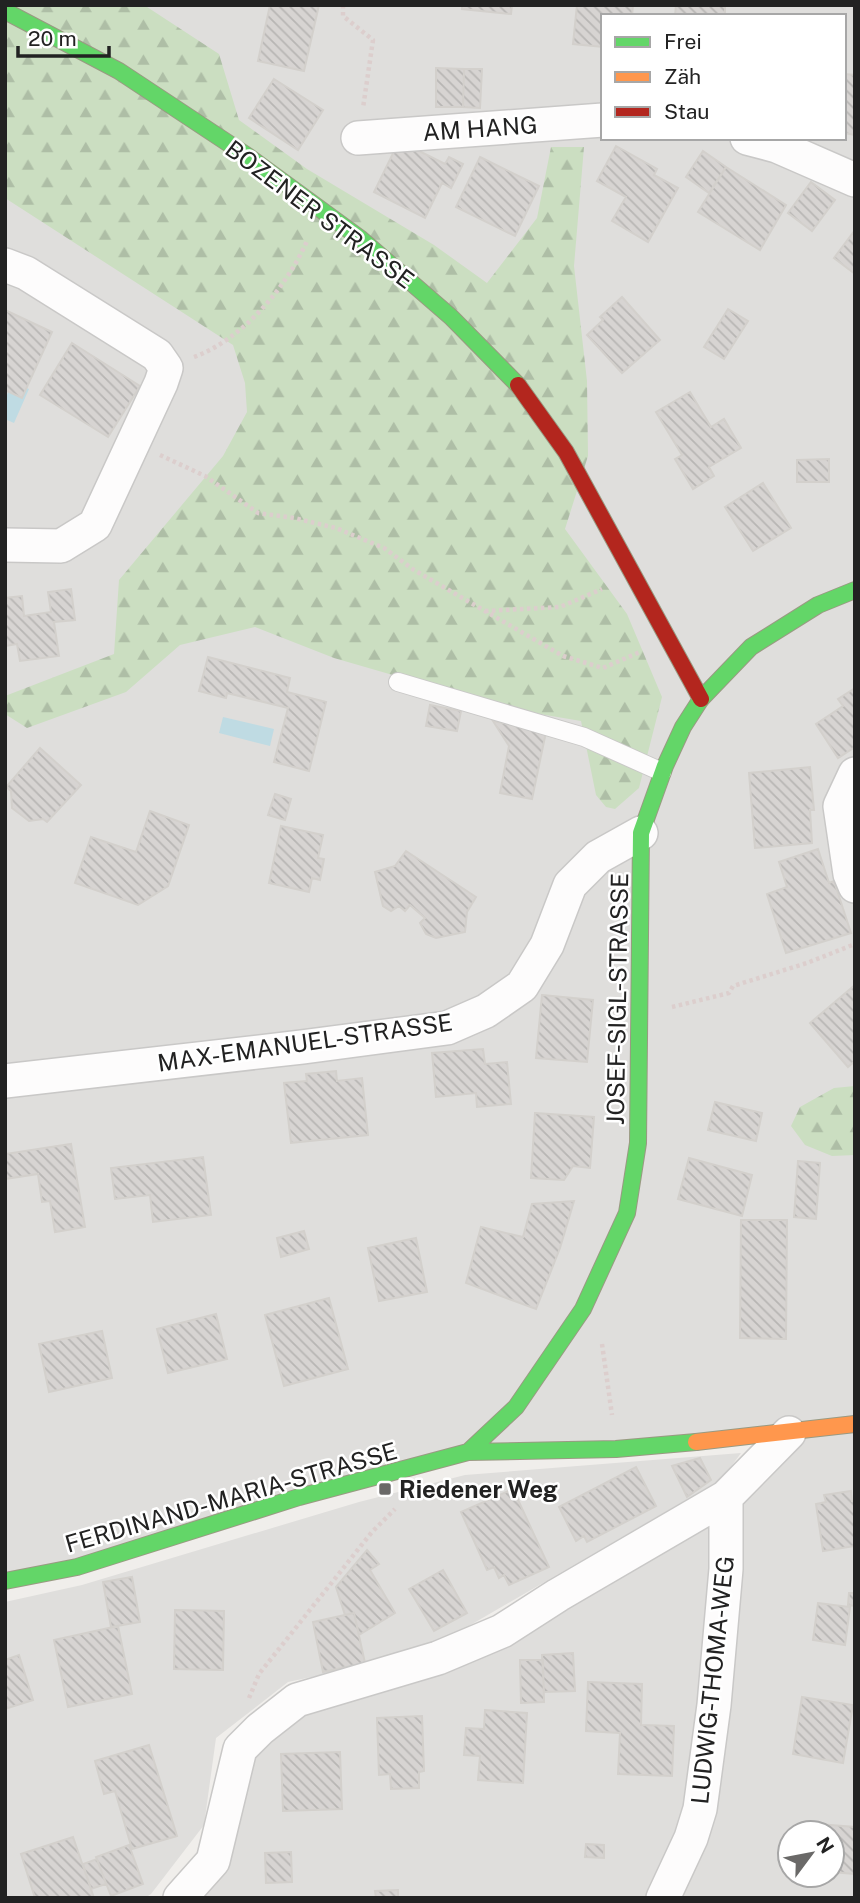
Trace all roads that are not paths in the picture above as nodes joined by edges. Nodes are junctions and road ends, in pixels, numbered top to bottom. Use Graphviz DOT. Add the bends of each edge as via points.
graph roads {
  1 [pos="5,11"];
  2 [pos="601,120"];
  3 [pos="358,138"];
  4 [pos="754,140"];
  5 [pos="855,180"];
  6 [pos="5,265"];
  7 [pos="5,545"];
  8 [pos="855,590"];
  9 [pos="398,682"];
  10 [pos="701,699"];
  11 [pos="663,772"];
  12 [pos="855,774"];
  13 [pos="641,833"];
  14 [pos="855,886"];
  15 [pos="5,1081"];
  16 [pos="855,1424"];
  17 [pos="789,1433"];
  18 [pos="468,1452"];
  19 [pos="726,1497"];
  20 [pos="5,1581"];
  21 [pos="180,1898"];
  22 [pos="663,1898"];
  1 -- 10 [label="street, BOZENER STRASSE" via="119,71 249,157 361,239 451,317 525,392 566,452"];
  2 -- 3 [label="street, AM HANG"];
  4 -- 5 [label="street"];
  6 -- 7 [label="street" via="26,273 157,355 166,368 95,525 61,546"];
  8 -- 10 [label="street, JOSEF-SIGL-STRASSE" via="818,605 751,647"];
  9 -- 11 [label="lane" via="584,737"];
  10 -- 11 [label="street, JOSEF-SIGL-STRASSE"];
  11 -- 13 [label="street, JOSEF-SIGL-STRASSE"];
  12 -- 14 [label="street" via="840,806"];
  13 -- 15 [label="street, MAX-EMANUEL-STRASSE" via="598,857 570,885 547,945 522,986 486,1011 447,1028"];
  13 -- 18 [label="street, JOSEF-SIGL-STRASSE" via="638,1143 626,1213 583,1309 516,1408"];
  16 -- 17 [label="street"];
  17 -- 18 [label="street" via="617,1449"];
  17 -- 19 [label="street"];
  18 -- 20 [label="street, FERDINAND-MARIA-STRASSE" via="299,1497 77,1567"];
  19 -- 21 [label="street" via="502,1631 438,1658 297,1700 240,1749 213,1861"];
  19 -- 22 [label="street, LUDWIG-THOMA-WEG" via="726,1570 700,1809"];
}
